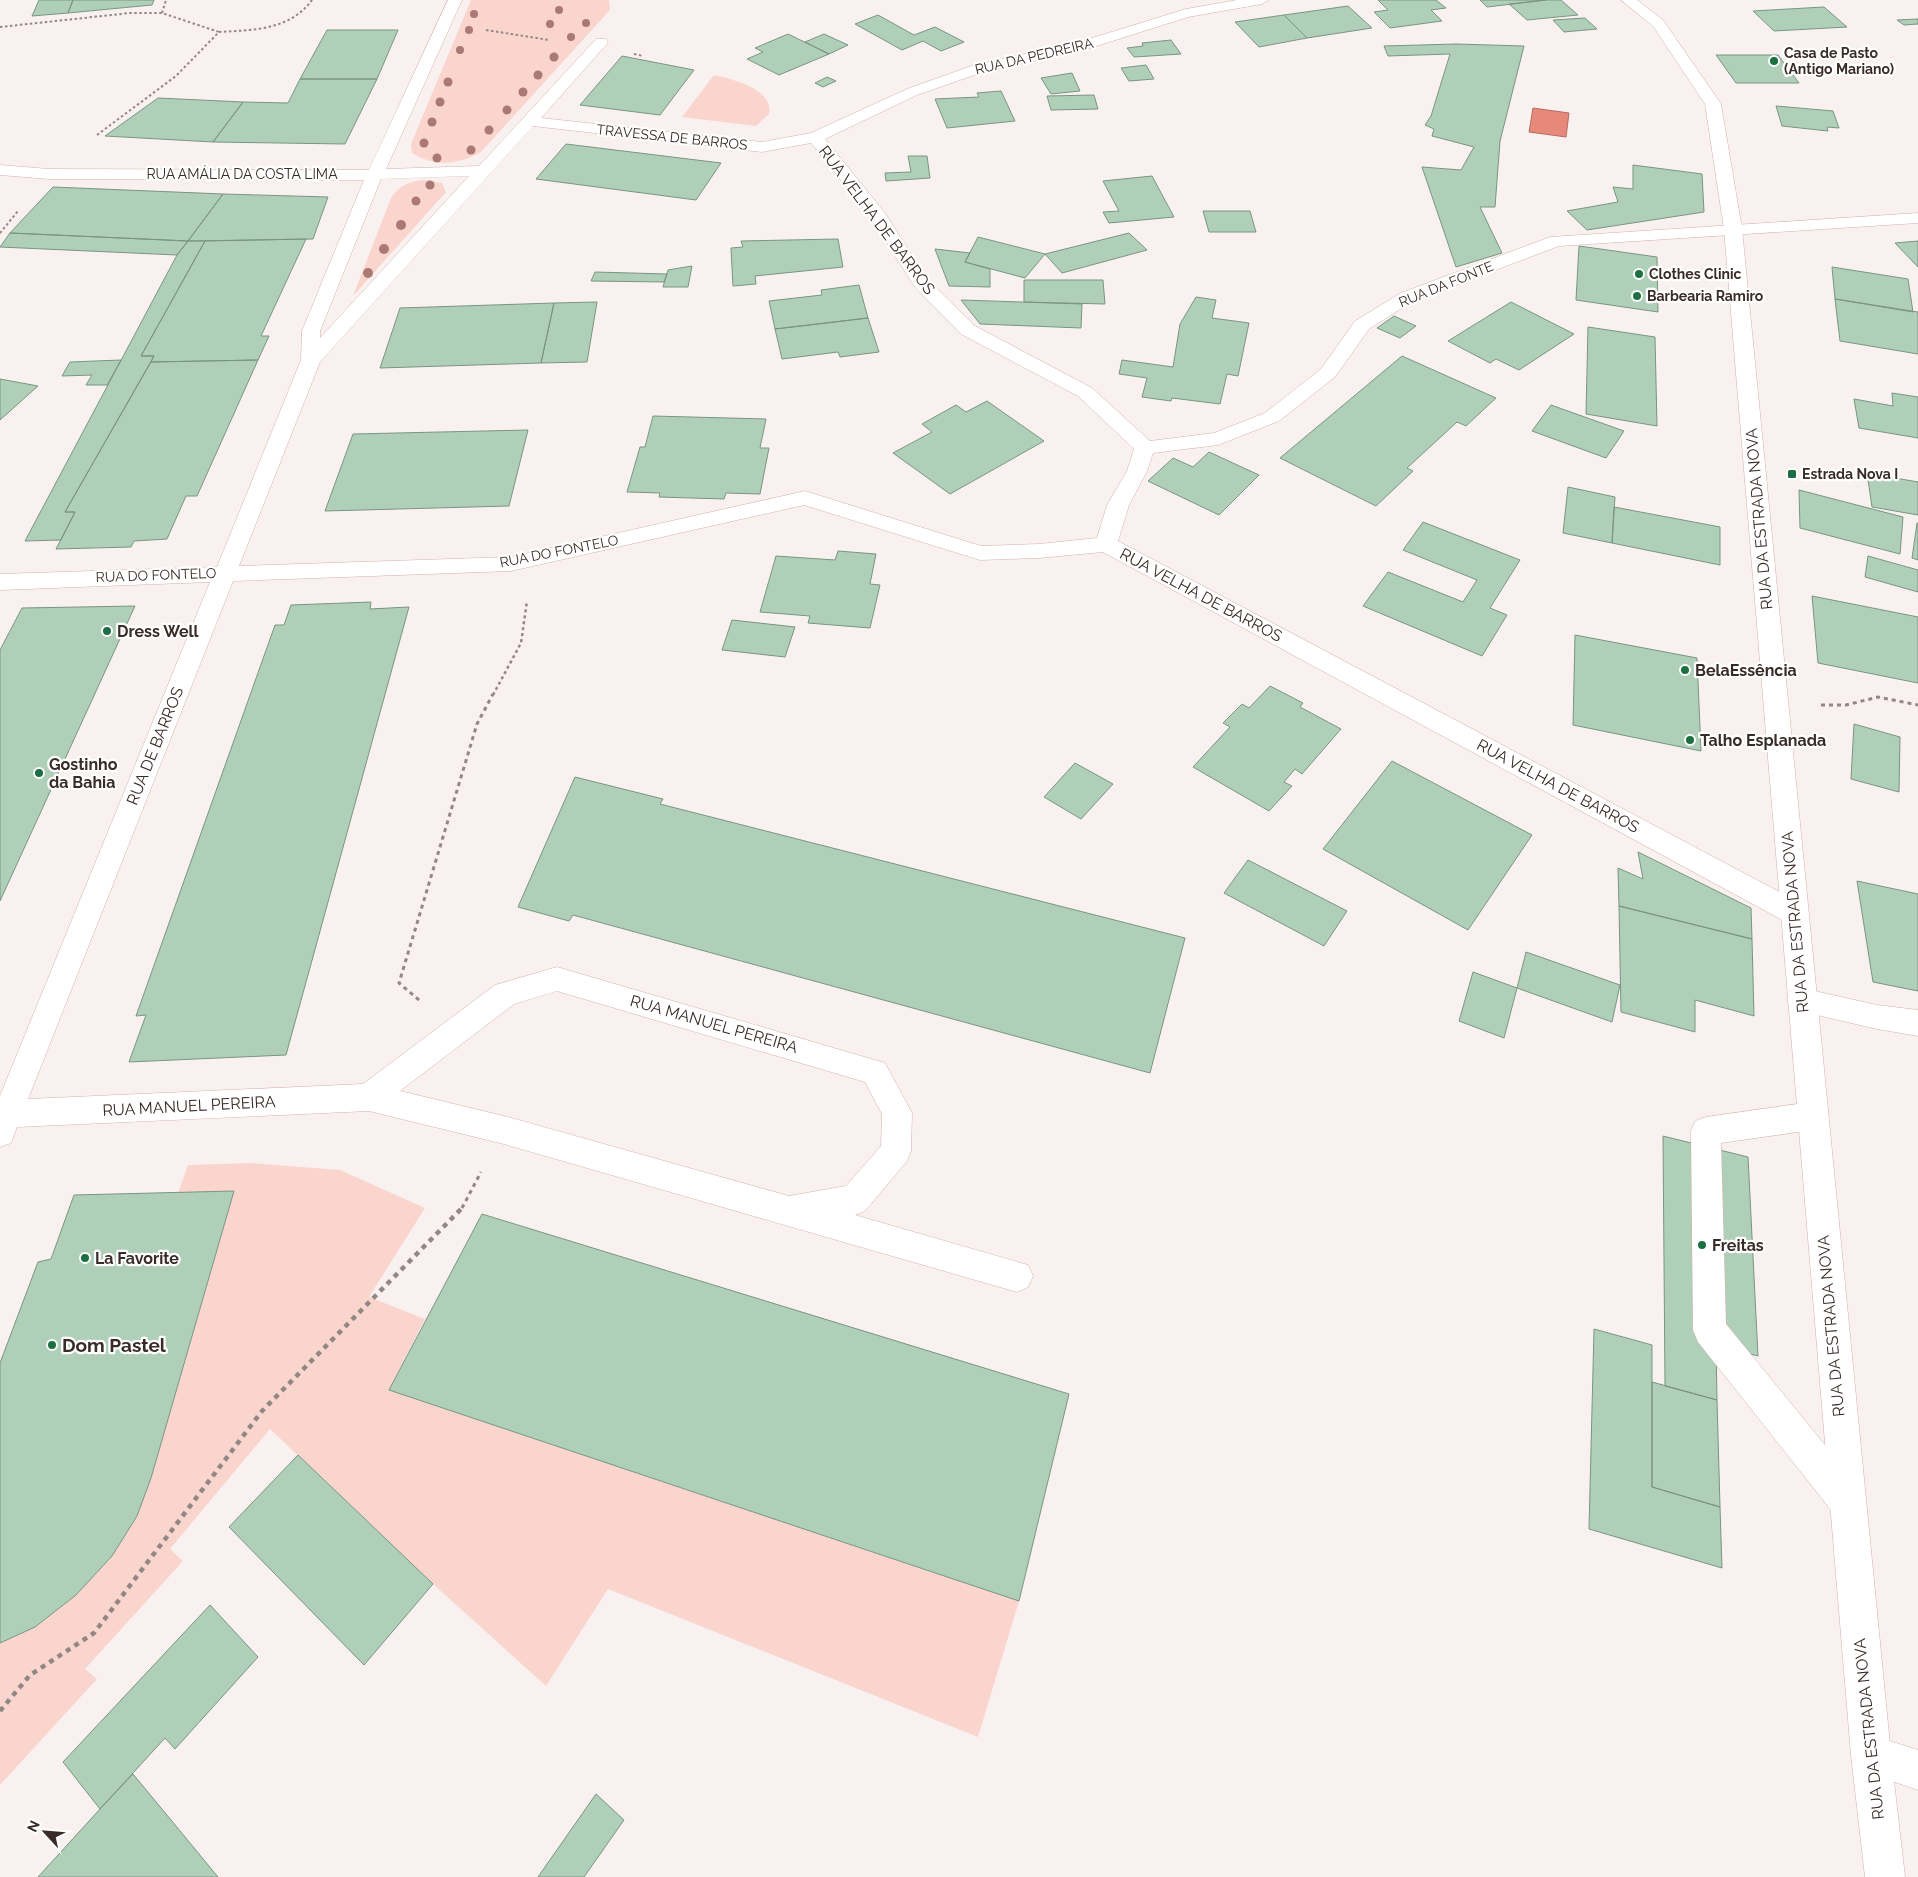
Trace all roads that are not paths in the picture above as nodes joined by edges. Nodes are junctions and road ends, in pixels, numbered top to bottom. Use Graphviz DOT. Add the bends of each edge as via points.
graph roads {
  1 [pos="455,0"];
  2 [pos="1262,0"];
  3 [pos="1628,0"];
  4 [pos="598,45"];
  5 [pos="529,121"];
  6 [pos="815,137"];
  7 [pos="0,170"];
  8 [pos="483,171"];
  9 [pos="375,174"];
  10 [pos="1918,218"];
  11 [pos="1733,229"];
  12 [pos="311,360"];
  13 [pos="1145,448"];
  14 [pos="1106,544"];
  15 [pos="225,572"];
  16 [pos="0,582"];
  17 [pos="1794,913"];
  18 [pos="1801,1000"];
  19 [pos="1918,1023"];
  20 [pos="369,1097"];
  21 [pos="1812,1116"];
  22 [pos="4,1124"];
  23 [pos="785,1210"];
  24 [pos="1017,1276"];
  25 [pos="1848,1502"];
  26 [pos="1871,1755"];
  27 [pos="1918,1770"];
  28 [pos="1885,1877"];
  1 -- 9 [label="street"];
  2 -- 6 [label="street, RUA DA PEDREIRA" via="1186,13 1079,47 980,68 912,92"];
  3 -- 11 [label="street, RUA DA ESTRADA NOVA" via="1658,23 1713,104"];
  4 -- 5 [label="street"];
  5 -- 6 [label="street, TRAVESSA DE BARROS" via="762,147"];
  5 -- 8 [label="street"];
  6 -- 13 [label="street, RUA VELHA DE BARROS" via="879,217 920,282 968,330 1085,392"];
  7 -- 9 [label="street, RUA AMÁLIA DA COSTA LIMA"];
  8 -- 9 [label="street, RUA AMÁLIA DA COSTA LIMA"];
  8 -- 12 [label="street"];
  9 -- 12 [label="street" via="312,331"];
  10 -- 11 [label="street, RUA DA FONTE"];
  11 -- 13 [label="street, RUA DA FONTE" via="1556,241 1407,297 1362,325 1328,373 1272,417 1218,439"];
  11 -- 17 [label="street, RUA DA ESTRADA NOVA"];
  12 -- 15 [label="street, RUA DE BARROS"];
  13 -- 14 [label="street, RUA VELHA DE BARROS" via="1118,506"];
  14 -- 15 [label="street, RUA DO FONTELO" via="980,553 805,498 510,564"];
  14 -- 17 [label="street, RUA VELHA DE BARROS"];
  15 -- 16 [label="street, RUA DO FONTELO"];
  15 -- 22 [label="street, RUA DE BARROS"];
  17 -- 18 [label="street, RUA DA ESTRADA NOVA"];
  18 -- 19 [label="street"];
  18 -- 21 [label="street, RUA DA ESTRADA NOVA"];
  20 -- 22 [label="street, RUA MANUEL PEREIRA"];
  20 -- 23 [label="street, RUA MANUEL PEREIRA" via="504,1130"];
  20 -- 23 [label="street, RUA MANUEL PEREIRA" via="505,994 558,979 876,1072 897,1113 896,1151 854,1200"];
  21 -- 25 [label="street, RUA DA ESTRADA NOVA"];
  21 -- 25 [label="street" via="1706,1131 1710,1330"];
  23 -- 24 [label="street, RUA MANUEL PEREIRA"];
  25 -- 26 [label="street, RUA DA ESTRADA NOVA"];
  26 -- 27 [label="street"];
  26 -- 28 [label="street, RUA DA ESTRADA NOVA"];
}
